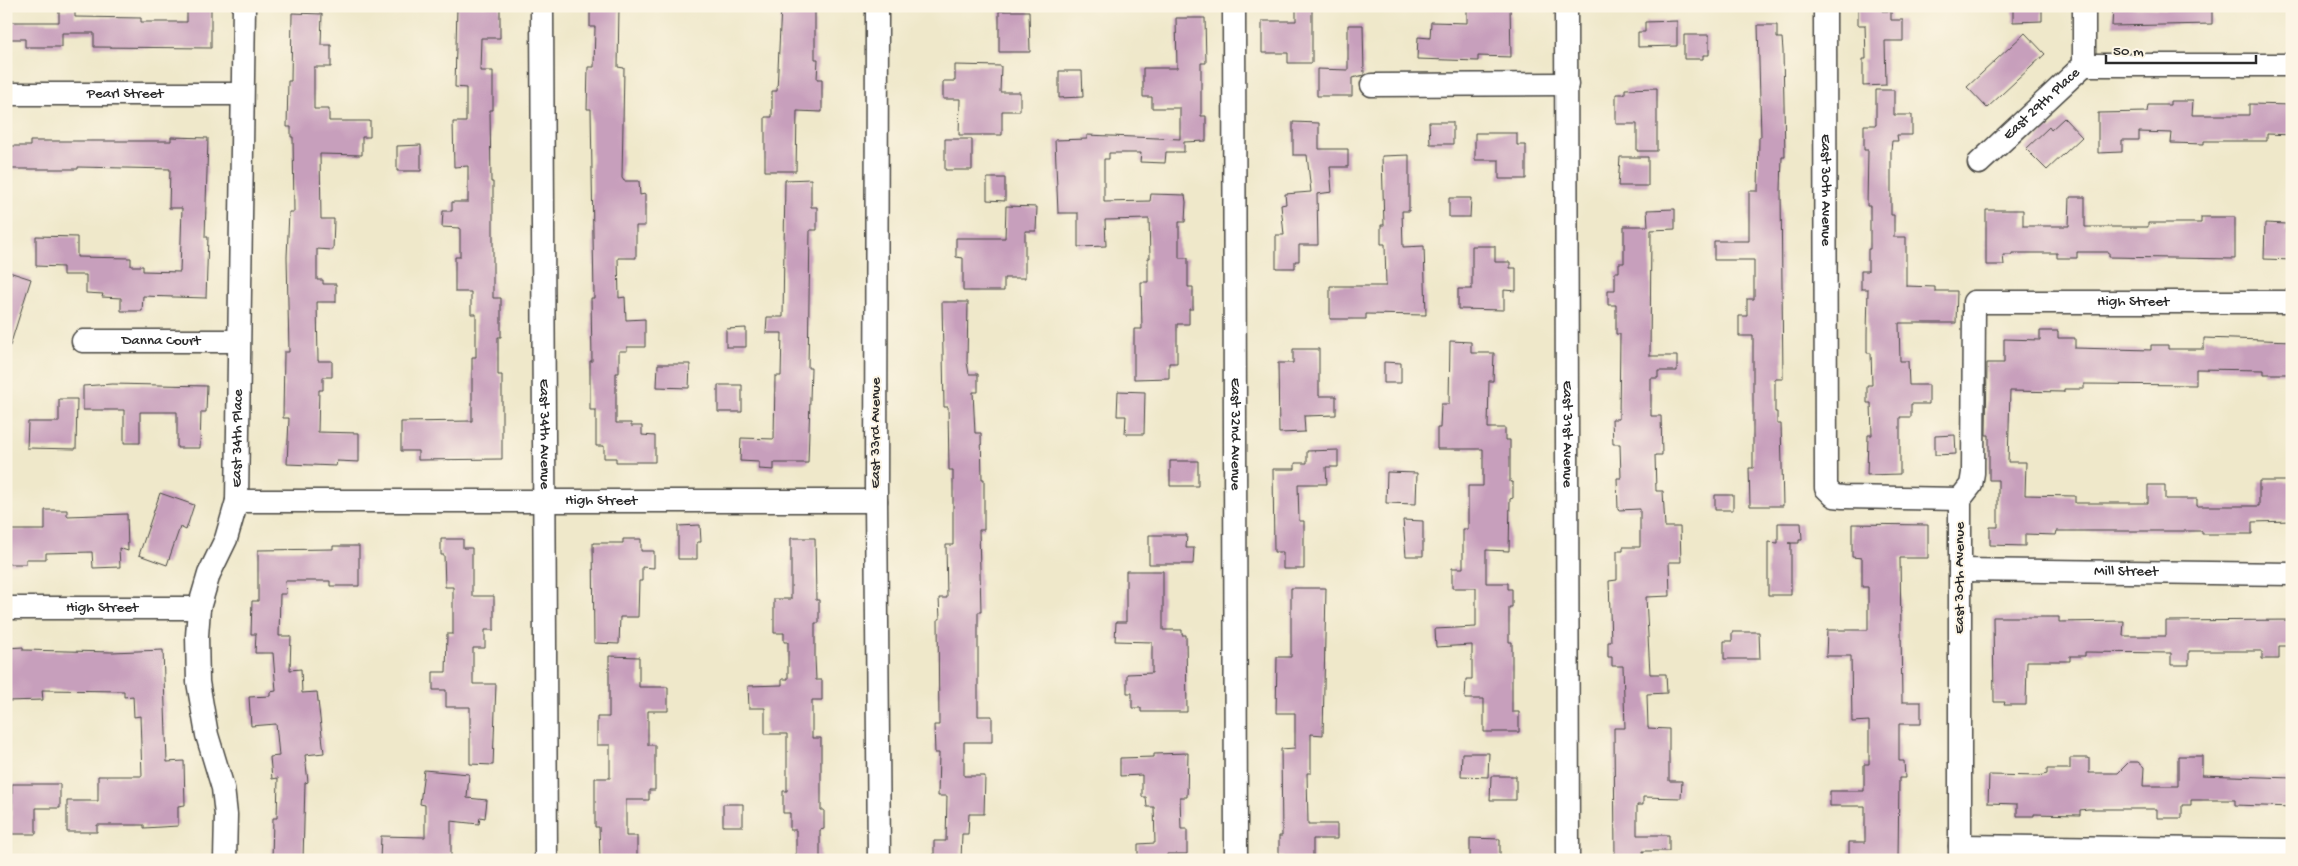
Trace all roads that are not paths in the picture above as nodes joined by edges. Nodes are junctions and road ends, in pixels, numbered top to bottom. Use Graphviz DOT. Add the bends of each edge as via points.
graph roads {
  1 [pos="244,6"];
  2 [pos="542,6"];
  3 [pos="877,6"];
  4 [pos="1234,6"];
  5 [pos="1566,6"];
  6 [pos="1825,6"];
  7 [pos="2084,6"];
  8 [pos="2084,65"];
  9 [pos="2292,65"];
  10 [pos="1567,84"];
  11 [pos="1372,86"];
  12 [pos="6,94"];
  13 [pos="242,94"];
  14 [pos="1979,163"];
  15 [pos="1974,302"];
  16 [pos="2292,302"];
  17 [pos="83,341"];
  18 [pos="238,341"];
  19 [pos="1960,499"];
  20 [pos="237,501"];
  21 [pos="544,501"];
  22 [pos="876,501"];
  23 [pos="1960,570"];
  24 [pos="2292,574"];
  25 [pos="6,608"];
  26 [pos="199,608"];
  27 [pos="2292,850"];
  28 [pos="1960,853"];
  29 [pos="225,860"];
  30 [pos="546,860"];
  31 [pos="879,860"];
  32 [pos="1236,860"];
  33 [pos="1568,860"];
  1 -- 13 [label="street, East 34th Place"];
  2 -- 21 [label="street, East 34th Avenue"];
  3 -- 22 [label="street, East 33rd Avenue"];
  4 -- 32 [label="street, East 32nd Avenue"];
  5 -- 10 [label="street, East 31st Avenue"];
  6 -- 19 [label="street, East 30th Avenue" via="1825,482 1829,493 1843,497"];
  7 -- 8 [label="street, East 29th Place"];
  8 -- 9 [label="street"];
  8 -- 14 [label="street, East 29th Place"];
  10 -- 11 [label="street"];
  10 -- 33 [label="street, East 31st Avenue"];
  12 -- 13 [label="street, Pearl Street"];
  13 -- 18 [label="street, East 34th Place"];
  15 -- 16 [label="street, High Street"];
  15 -- 19 [label="street, East 30th Avenue" via="1973,473 1968,491"];
  17 -- 18 [label="street, Danna Court"];
  18 -- 20 [label="street, East 34th Place"];
  19 -- 23 [label="street, East 30th Avenue"];
  20 -- 21 [label="street, High Street"];
  20 -- 26 [label="street, East 34th Place"];
  21 -- 22 [label="street, High Street"];
  21 -- 30 [label="street, East 34th Avenue"];
  22 -- 31 [label="street, East 33rd Avenue"];
  23 -- 24 [label="street, Mill Street"];
  23 -- 28 [label="street, East 30th Avenue"];
  25 -- 26 [label="street, High Street"];
  26 -- 29 [label="street, East 34th Place" via="198,682 207,735 223,788"];
  27 -- 28 [label="street"];
}
